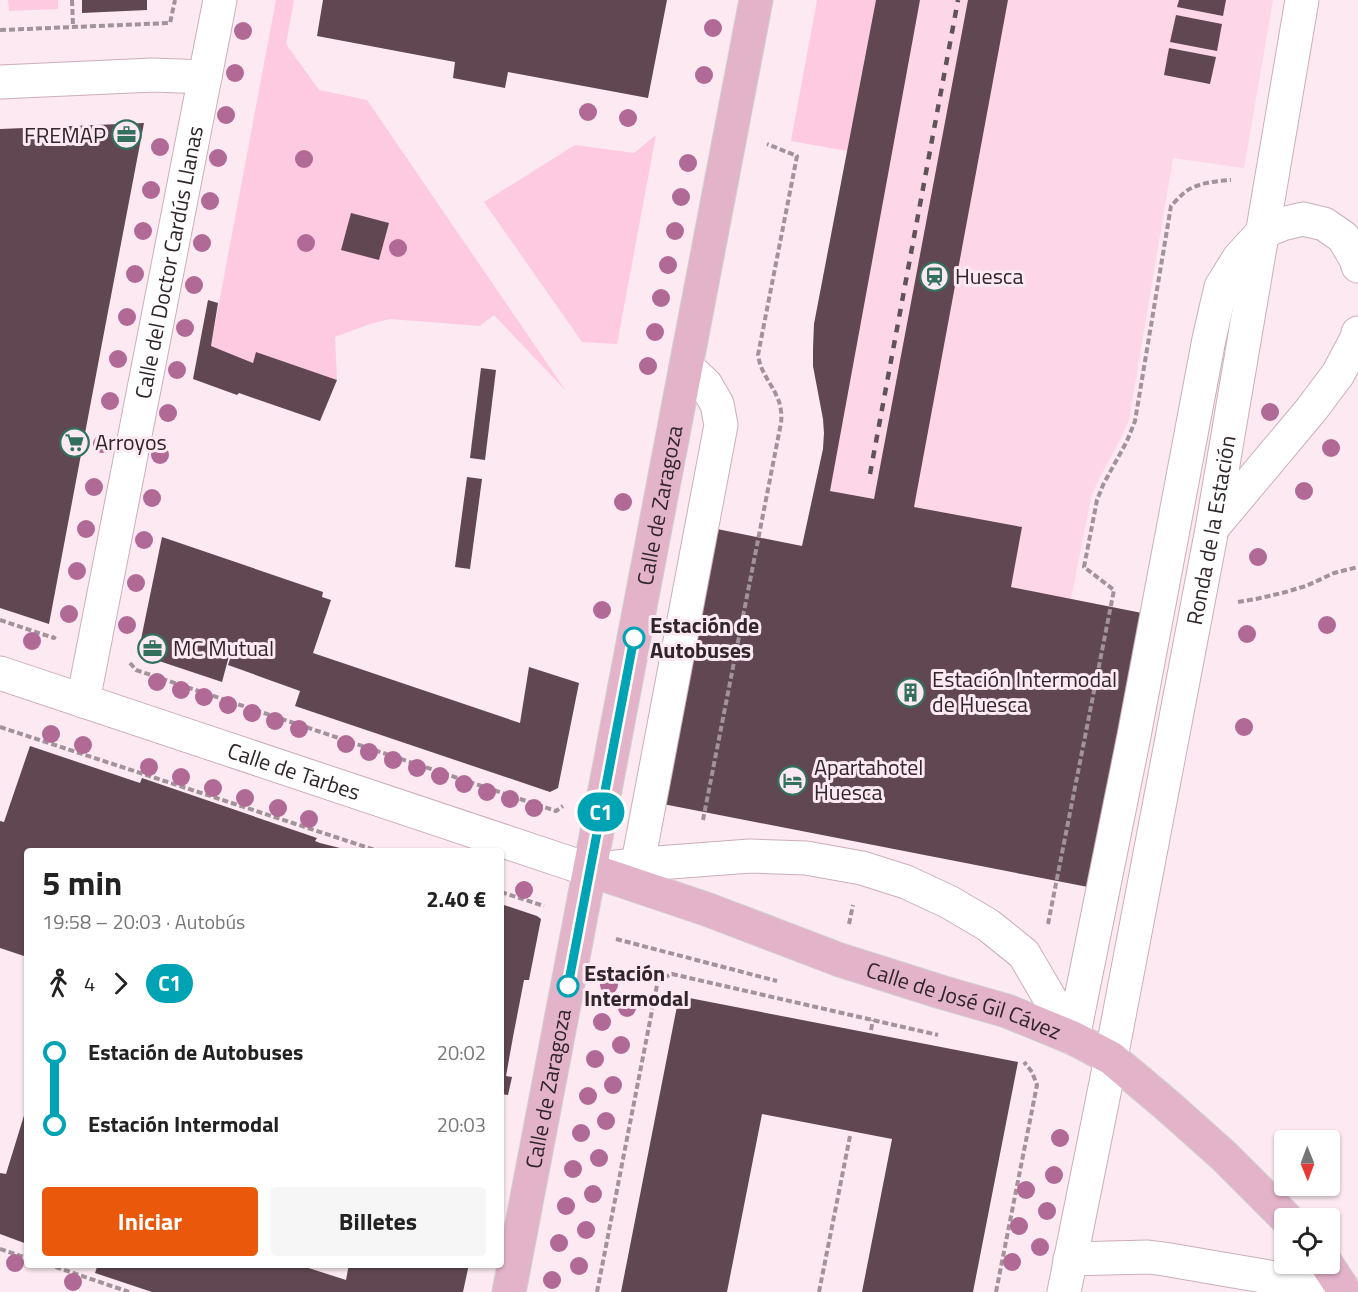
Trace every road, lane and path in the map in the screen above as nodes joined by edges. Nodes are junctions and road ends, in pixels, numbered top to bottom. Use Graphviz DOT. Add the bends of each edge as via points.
graph roads {
  1 [pos="72,0"];
  2 [pos="175,0"];
  3 [pos="220,0"];
  4 [pos="756,0"];
  5 [pos="1302,0"];
  6 [pos="73,27"];
  7 [pos="0,30"];
  8 [pos="205,77"];
  9 [pos="0,82"];
  10 [pos="768,133"];
  11 [pos="1234,179"];
  12 [pos="1263,232"];
  13 [pos="1358,266"];
  14 [pos="1358,333"];
  15 [pos="686,366"];
  16 [pos="1212,529"];
  17 [pos="1358,567"];
  18 [pos="1198,607"];
  19 [pos="0,620"];
  20 [pos="57,626"];
  21 [pos="128,660"];
  22 [pos="0,673"];
  23 [pos="83,701"];
  24 [pos="0,727"];
  25 [pos="563,806"];
  26 [pos="711,823"];
  27 [pos="369,848"];
  28 [pos="644,864"];
  29 [pos="590,870"];
  30 [pos="1038,918"];
  31 [pos="579,929"];
  32 [pos="778,981"];
  33 [pos="873,1020"];
  34 [pos="871,1030"];
  35 [pos="940,1035"];
  36 [pos="1073,1038"];
  37 [pos="1018,1057"];
  38 [pos="1111,1058"];
  39 [pos="850,1136"];
  40 [pos="1276,1208"];
  41 [pos="0,1249"];
  42 [pos="24,1257"];
  43 [pos="1070,1258"];
  44 [pos="59,1268"];
  45 [pos="1338,1282"];
  46 [pos="129,1292"];
  47 [pos="509,1292"];
  48 [pos="597,1292"];
  49 [pos="819,1292"];
  50 [pos="996,1292"];
  51 [pos="1064,1292"];
  1 -- 6 [label="path"];
  2 -- 6 [label="path" via="170,23"];
  3 -- 8 [label="street, Calle del Doctor Cardús Llanas"];
  4 -- 15 [label="main road, Calle de Zaragoza"];
  5 -- 12 [label="street, Ronda de la Estación"];
  6 -- 7 [label="path"];
  8 -- 9 [label="street" via="153,75"];
  8 -- 23 [label="street, Calle del Doctor Cardús Llanas"];
  10 -- 26 [label="path" via="766,144 797,156 758,355 782,415 702,824"];
  11 -- 30 [label="path" via="1199,185 1171,206 1135,421 1097,500 1084,567 1114,590 1048,925"];
  12 -- 13 [label="street" via="1303,219 1324,224 1343,237"];
  12 -- 16 [label="street, Ronda de la Estación"];
  12 -- 36 [label="street" via="1239,258 1221,287"];
  14 -- 16 [label="street" via="1338,374"];
  15 -- 28 [label="street" via="706,385 717,404 721,425 639,852"];
  15 -- 29 [label="main road, Calle de Zaragoza"];
  16 -- 18 [label="street, Ronda de la Estación"];
  17 -- 18 [label="path" via="1282,593"];
  18 -- 38 [label="street, Ronda de la Estación"];
  19 -- 20 [label="path" via="54,638"];
  21 -- 25 [label="path" via="136,670 556,811"];
  22 -- 23 [label="street, Calle de Tarbes"];
  23 -- 29 [label="street, Calle de Tarbes"];
  24 -- 27 [label="path"];
  28 -- 29 [label="street"];
  28 -- 36 [label="street" via="750,856 806,858 862,868 906,882 988,925 1024,954"];
  29 -- 31 [label="main road, Calle de Zaragoza"];
  29 -- 36 [label="main road, Calle de José Gil Cávez" via="840,960 1006,1011"];
  31 -- 32 [label="path"];
  31 -- 47 [label="main road, Calle de Zaragoza"];
  33 -- 34 [label="path"];
  33 -- 35 [label="path"];
  33 -- 48 [label="path" via="672,974 658,980"];
  36 -- 38 [label="main road, Calle de José Gil Cávez"];
  37 -- 50 [label="path" via="1032,1072 1037,1085"];
  38 -- 40 [label="main road, Calle de José Gil Cávez" via="1224,1156"];
  38 -- 43 [label="street, Ronda de la Estación"];
  39 -- 49 [label="path"];
  41 -- 42 [label="path"];
  43 -- 45 [label="street" via="1156,1258"];
  43 -- 51 [label="street, Ronda de la Estación"];
  44 -- 46 [label="path"];
}
